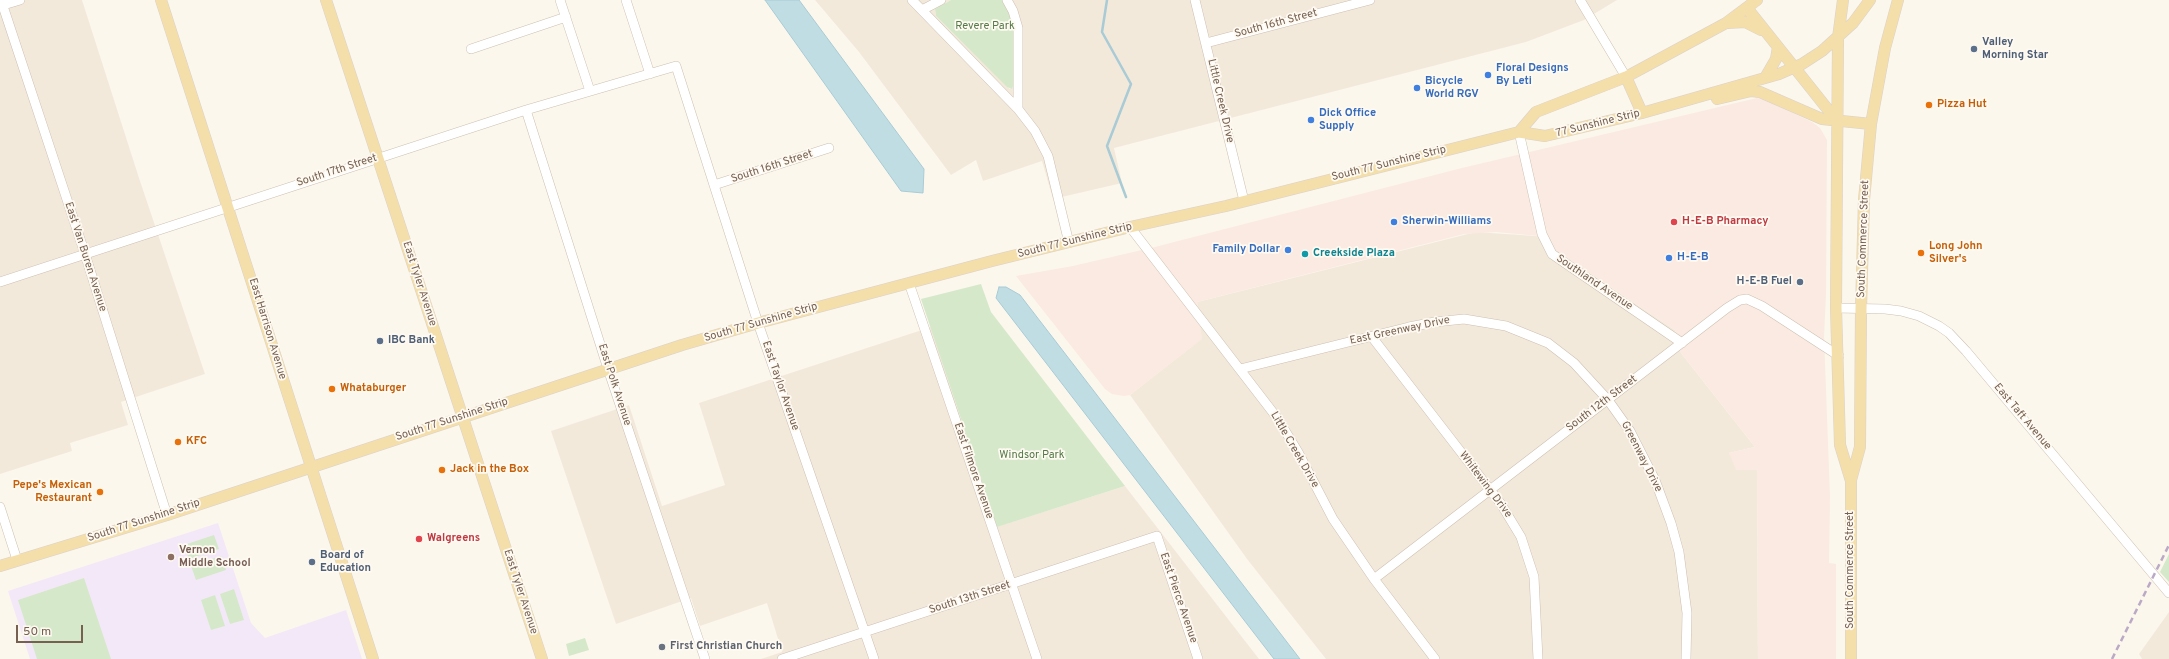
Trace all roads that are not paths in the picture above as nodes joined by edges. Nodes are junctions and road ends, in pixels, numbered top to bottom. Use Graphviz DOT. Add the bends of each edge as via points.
graph roads {
  1 [pos="20,0"];
  2 [pos="161,0"];
  3 [pos="326,0"];
  4 [pos="560,0"];
  5 [pos="636,0"];
  6 [pos="912,0"];
  7 [pos="941,0"];
  8 [pos="1007,0"];
  9 [pos="1195,0"];
  10 [pos="1370,0"];
  11 [pos="1580,0"];
  12 [pos="1757,0"];
  13 [pos="1843,0"];
  14 [pos="1870,0"];
  15 [pos="1898,0"];
  16 [pos="626,2"];
  17 [pos="1,4"];
  18 [pos="1747,8"];
  19 [pos="922,10"];
  20 [pos="566,17"];
  21 [pos="1726,23"];
  22 [pos="1764,31"];
  23 [pos="1838,38"];
  24 [pos="1206,43"];
  25 [pos="1778,47"];
  26 [pos="471,49"];
  27 [pos="676,66"];
  28 [pos="1794,67"];
  29 [pos="650,74"];
  30 [pos="1626,77"];
  31 [pos="1765,78"];
  32 [pos="590,91"];
  33 [pos="1018,108"];
  34 [pos="1661,108"];
  35 [pos="526,110"];
  36 [pos="1642,113"];
  37 [pos="1837,121"];
  38 [pos="1871,124"];
  39 [pos="1519,132"];
  40 [pos="829,148"];
  41 [pos="377,158"];
  42 [pos="714,185"];
  43 [pos="1244,202"];
  44 [pos="229,206"];
  45 [pos="1130,227"];
  46 [pos="1069,243"];
  47 [pos="85,254"];
  48 [pos="0,282"];
  49 [pos="910,283"];
  50 [pos="1836,308"];
  51 [pos="1861,309"];
  52 [pos="758,323"];
  53 [pos="1372,336"];
  54 [pos="1682,343"];
  55 [pos="1838,356"];
  56 [pos="608,369"];
  57 [pos="1240,369"];
  58 [pos="1608,400"];
  59 [pos="463,417"];
  60 [pos="311,466"];
  61 [pos="1851,481"];
  62 [pos="1490,490"];
  63 [pos="0,507"];
  64 [pos="167,515"];
  65 [pos="1157,536"];
  66 [pos="17,560"];
  67 [pos="0,566"];
  68 [pos="1374,579"];
  69 [pos="1013,584"];
  70 [pos="2169,593"];
  71 [pos="865,632"];
  72 [pos="373,659"];
  73 [pos="542,659"];
  74 [pos="705,659"];
  75 [pos="782,659"];
  76 [pos="874,659"];
  77 [pos="1037,659"];
  78 [pos="1198,659"];
  79 [pos="1435,659"];
  80 [pos="1538,659"];
  81 [pos="1686,659"];
  82 [pos="1851,659"];
  1 -- 17 [label="street"];
  2 -- 44 [label="main road, East Harrison Avenue"];
  3 -- 41 [label="main road, East Tyler Avenue"];
  4 -- 20 [label="street"];
  5 -- 16 [label="street"];
  6 -- 19 [label="street"];
  7 -- 19 [label="street"];
  8 -- 33 [label="street" via="1018,28"];
  9 -- 24 [label="street, Little Creek Drive"];
  10 -- 24 [label="street, South 16th Street"];
  11 -- 30 [label="street"];
  12 -- 18 [label="main road"];
  13 -- 23 [label="main road, South Commerce Street"];
  14 -- 23 [label="main road, 77 Sunshine Strip"];
  15 -- 38 [label="main road, South Commerce Street" via="1885,48"];
  16 -- 29 [label="street"];
  17 -- 47 [label="street, East Van Buren Avenue"];
  18 -- 21 [label="main road"];
  18 -- 22 [label="main road"];
  19 -- 33 [label="street"];
  20 -- 26 [label="street"];
  20 -- 32 [label="street"];
  21 -- 22 [label="main road" via="1745,22"];
  21 -- 30 [label="main road"];
  22 -- 25 [label="main road"];
  23 -- 28 [label="main road, 77 Sunshine Strip" via="1822,51"];
  23 -- 37 [label="main road, South Commerce Street"];
  24 -- 43 [label="street, Little Creek Drive"];
  25 -- 28 [label="main road"];
  25 -- 31 [label="main road" via="1776,59"];
  27 -- 29 [label="street, South 17th Street"];
  27 -- 42 [label="street, East Taylor Avenue"];
  28 -- 31 [label="main road, 77 Sunshine Strip"];
  28 -- 37 [label="main road"];
  29 -- 32 [label="street, South 17th Street"];
  30 -- 36 [label="main road"];
  30 -- 39 [label="main road" via="1536,112"];
  31 -- 34 [label="main road, 77 Sunshine Strip"];
  32 -- 35 [label="street, South 17th Street"];
  33 -- 46 [label="street" via="1036,132 1048,156"];
  34 -- 36 [label="main road, 77 Sunshine Strip"];
  34 -- 37 [label="main road" via="1693,104 1751,91 1760,92 1822,119"];
  35 -- 41 [label="street, South 17th Street"];
  35 -- 56 [label="street, East Polk Avenue"];
  36 -- 39 [label="main road, 77 Sunshine Strip" via="1545,136"];
  37 -- 38 [label="main road"];
  37 -- 50 [label="main road, South Commerce Street"];
  38 -- 51 [label="main road, South Commerce Street" via="1864,200"];
  39 -- 43 [label="main road, South 77 Sunshine Strip"];
  39 -- 54 [label="street, Southland Avenue" via="1542,234 1552,254"];
  40 -- 42 [label="street, South 16th Street"];
  41 -- 44 [label="street, South 17th Street"];
  41 -- 59 [label="main road, East Tyler Avenue"];
  42 -- 52 [label="street, East Taylor Avenue"];
  43 -- 45 [label="main road, South 77 Sunshine Strip"];
  44 -- 47 [label="street, South 17th Street"];
  44 -- 60 [label="main road, East Harrison Avenue"];
  45 -- 46 [label="main road, South 77 Sunshine Strip"];
  45 -- 57 [label="street, Little Creek Drive"];
  46 -- 49 [label="main road, South 77 Sunshine Strip"];
  47 -- 48 [label="street, South 17th Street"];
  47 -- 64 [label="street, East Van Buren Avenue"];
  49 -- 52 [label="main road, South 77 Sunshine Strip"];
  49 -- 69 [label="street, East Filmore Avenue" via="1000,554"];
  50 -- 51 [label="street, East Taft Avenue"];
  50 -- 55 [label="main road, South Commerce Street"];
  51 -- 61 [label="main road, South Commerce Street" via="1860,447"];
  51 -- 70 [label="street, East Taft Avenue" via="1901,311 1919,316 1949,333"];
  52 -- 56 [label="main road, South 77 Sunshine Strip"];
  52 -- 71 [label="street, East Taylor Avenue"];
  53 -- 57 [label="street, East Greenway Drive"];
  53 -- 58 [label="street, East Greenway Drive" via="1435,322 1464,319 1506,326 1548,343 1574,363"];
  53 -- 62 [label="street, Whitewing Drive"];
  54 -- 55 [label="street, South 12th Street" via="1733,303 1747,299 1762,306"];
  54 -- 58 [label="street, South 12th Street"];
  55 -- 61 [label="main road, South Commerce Street" via="1840,445"];
  56 -- 59 [label="main road, South 77 Sunshine Strip"];
  56 -- 74 [label="street, East Polk Avenue"];
  57 -- 68 [label="street, Little Creek Drive" via="1278,419 1333,519"];
  58 -- 62 [label="street, South 12th Street"];
  58 -- 81 [label="street, Greenway Drive" via="1638,445 1671,522 1684,583 1687,613"];
  59 -- 60 [label="main road, South 77 Sunshine Strip"];
  59 -- 73 [label="main road, East Tyler Avenue"];
  60 -- 64 [label="main road, South 77 Sunshine Strip"];
  60 -- 72 [label="main road, East Harrison Avenue"];
  61 -- 82 [label="main road, South Commerce Street"];
  62 -- 68 [label="street, South 12th Street"];
  62 -- 80 [label="street, Whitewing Drive" via="1508,514 1528,557 1536,593"];
  63 -- 66 [label="street"];
  64 -- 66 [label="main road, South 77 Sunshine Strip"];
  65 -- 69 [label="street, South 13th Street"];
  65 -- 78 [label="street, East Pierce Avenue"];
  66 -- 67 [label="main road, South 77 Sunshine Strip"];
  68 -- 79 [label="street, Little Creek Drive"];
  69 -- 71 [label="street, South 13th Street"];
  69 -- 77 [label="street, East Filmore Avenue"];
  71 -- 75 [label="street, South 13th Street"];
  71 -- 76 [label="street, East Taylor Avenue"];
}
